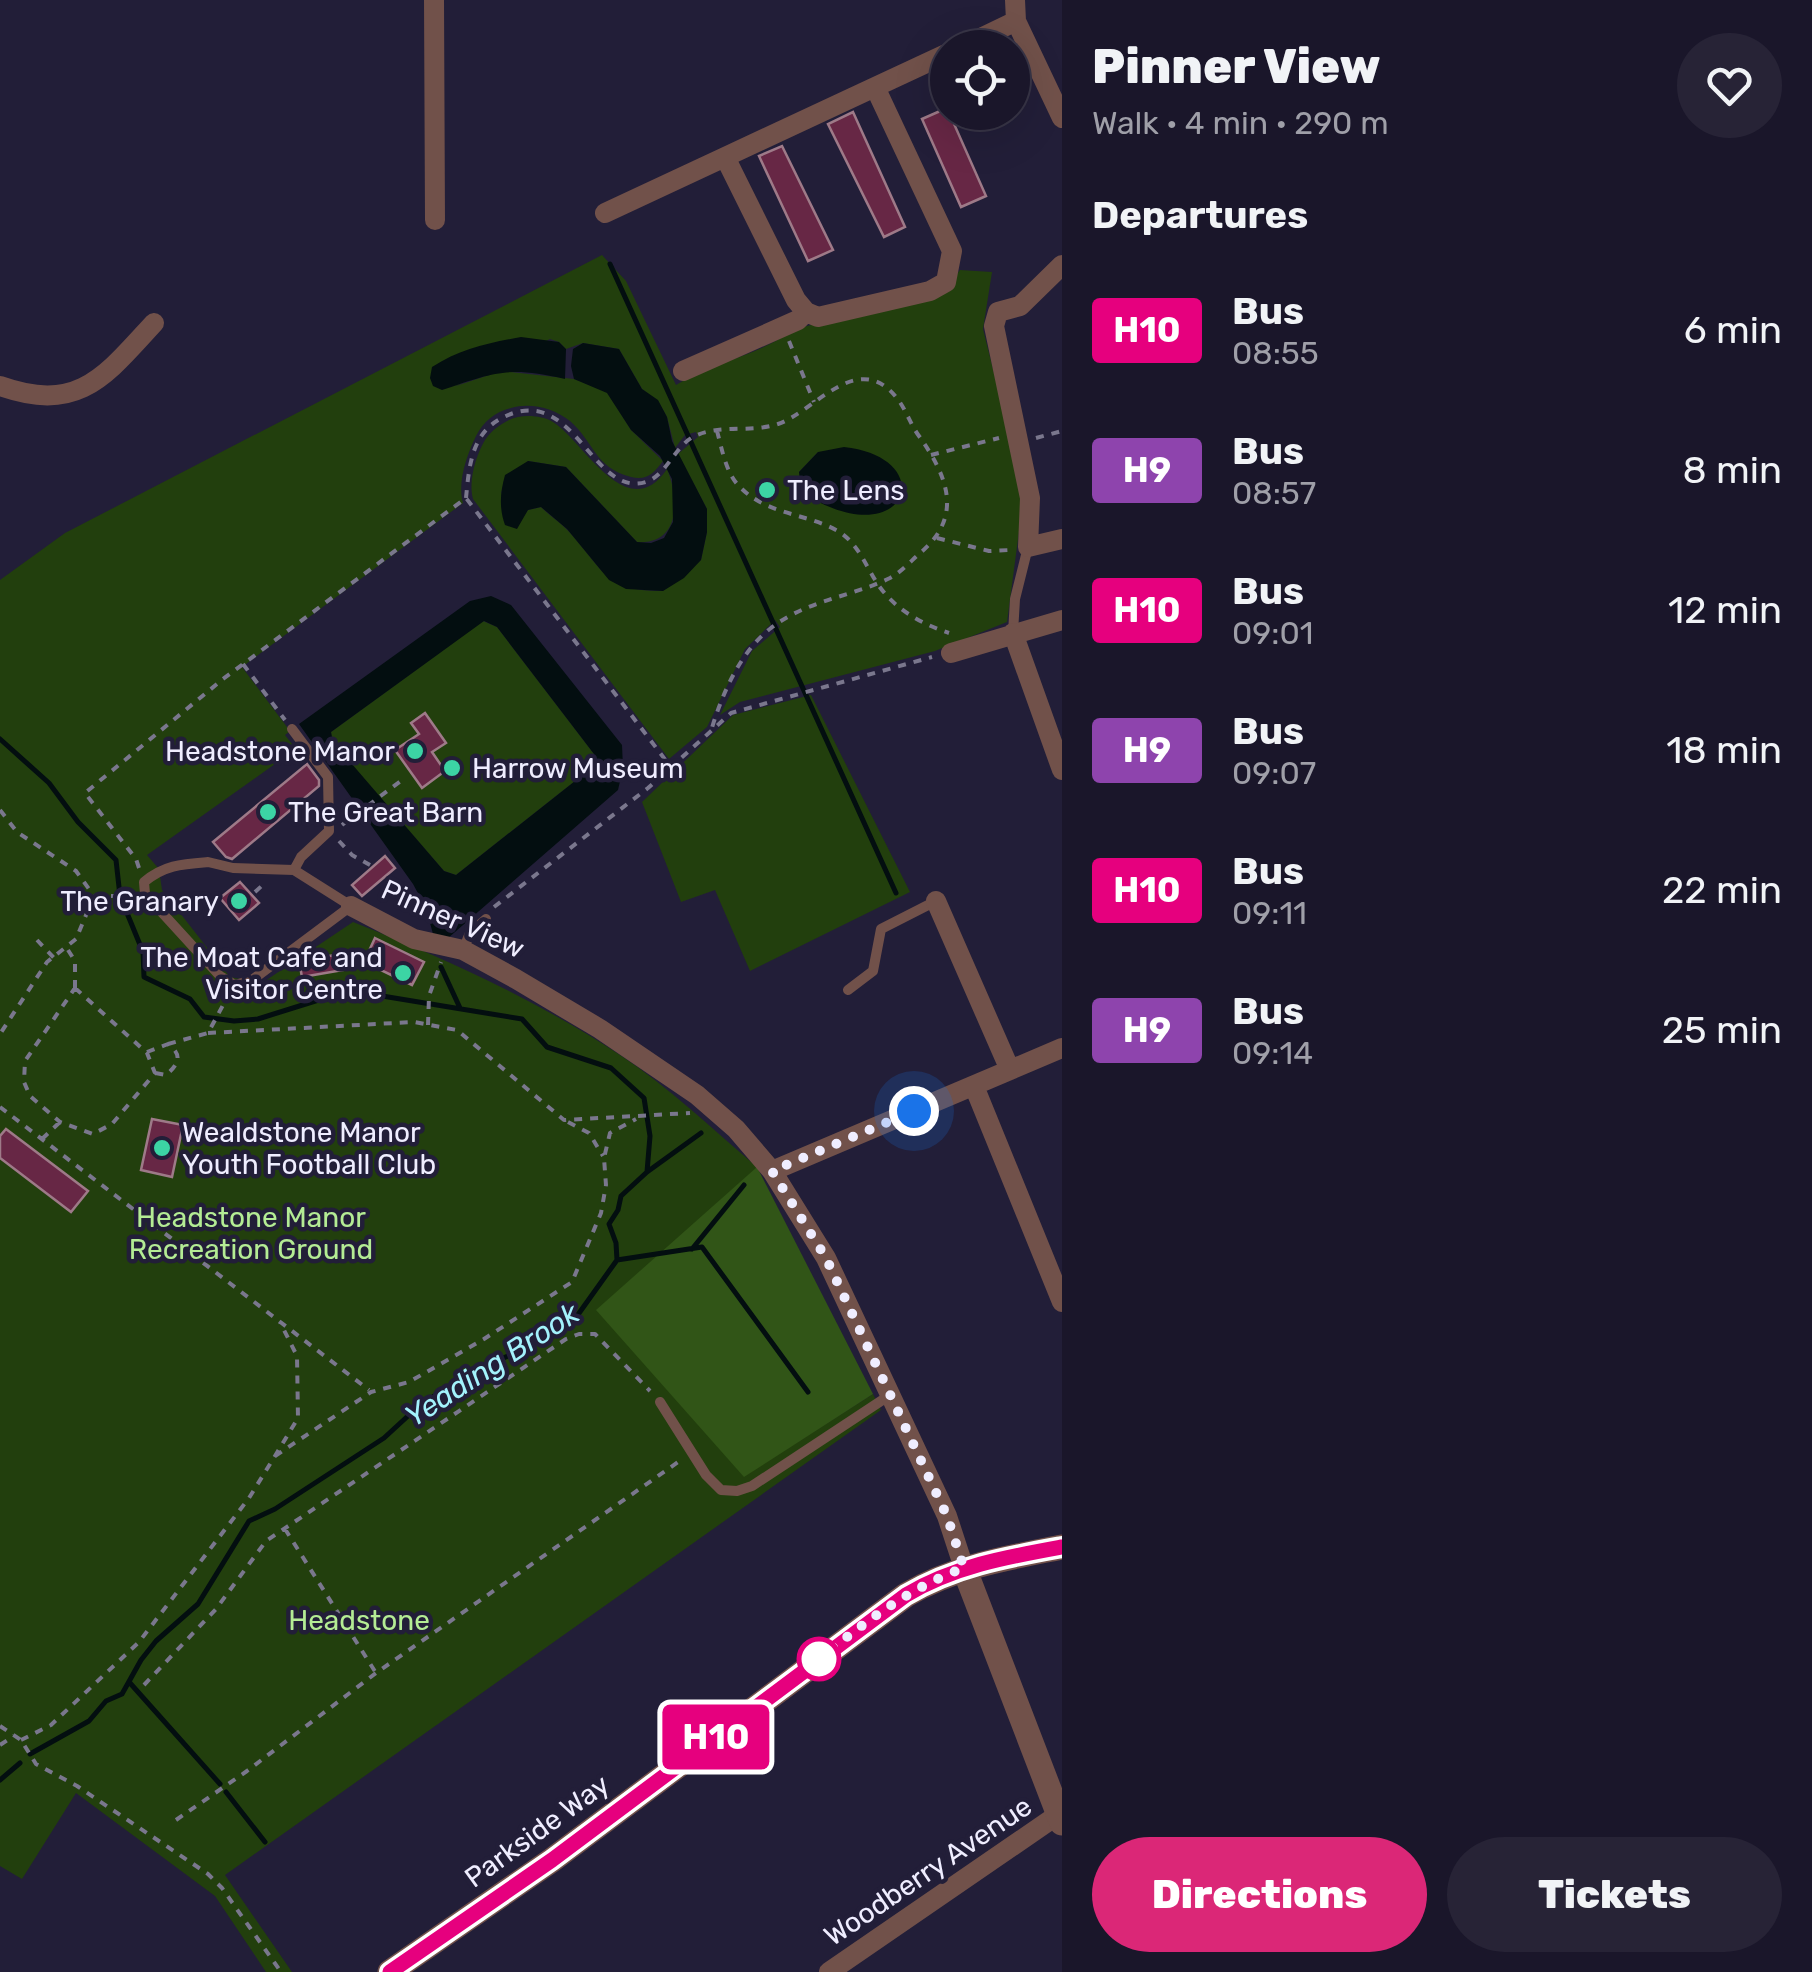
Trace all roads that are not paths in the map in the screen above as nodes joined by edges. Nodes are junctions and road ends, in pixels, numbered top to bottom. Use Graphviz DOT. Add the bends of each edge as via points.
graph roads {
  1 [pos="434,0"];
  2 [pos="1015,11"];
  3 [pos="987,30"];
  4 [pos="930,61"];
  5 [pos="875,87"];
  6 [pos="1062,118"];
  7 [pos="724,157"];
  8 [pos="605,213"];
  9 [pos="435,220"];
  10 [pos="1062,264"];
  11 [pos="806,312"];
  12 [pos="154,322"];
  13 [pos="683,371"];
  14 [pos="0,386"];
  15 [pos="1062,539"];
  16 [pos="1023,548"];
  17 [pos="1062,620"];
  18 [pos="1013,633"];
  19 [pos="950,653"];
  20 [pos="292,729"];
  21 [pos="1060,757"];
  22 [pos="294,870"];
  23 [pos="936,901"];
  24 [pos="351,906"];
  25 [pos="486,919"];
  26 [pos="456,948"];
  27 [pos="848,990"];
  28 [pos="1062,1048"];
  29 [pos="1010,1070"];
  30 [pos="974,1086"];
  31 [pos="772,1171"];
  32 [pos="1062,1302"];
  33 [pos="890,1394"];
  34 [pos="660,1402"];
  35 [pos="1062,1547"];
  36 [pos="964,1568"];
  37 [pos="1060,1818"];
  38 [pos="390,1972"];
  39 [pos="829,1972"];
  1 -- 9 [label="street"];
  2 -- 3 [label="street"];
  2 -- 6 [label="street"];
  4 -- 5 [label="street"];
  5 -- 7 [label="street"];
  5 -- 11 [label="street" via="952,251 946,282 818,317"];
  7 -- 8 [label="street"];
  7 -- 11 [label="street"];
  10 -- 16 [label="street" via="1020,306 998,312 994,326 1030,498"];
  11 -- 13 [label="street"];
  12 -- 14 [label="street" via="106,375 74,393 28,396"];
  15 -- 16 [label="street"];
  16 -- 18 [label="lane"];
  17 -- 18 [label="street"];
  18 -- 19 [label="street"];
  18 -- 21 [label="street"];
  20 -- 22 [label="lane" via="328,777 329,830"];
  22 -- 24 [label="lane"];
  22 -- 24 [label="lane" via="177,864 144,882 147,899 220,976 242,986"];
  23 -- 27 [label="lane" via="881,929 873,972"];
  23 -- 29 [label="street"];
  24 -- 26 [label="street, Pinner View" via="414,939"];
  25 -- 26 [label="lane"];
  26 -- 31 [label="street, Pinner View" via="600,1029 697,1095"];
  28 -- 29 [label="street"];
  29 -- 30 [label="street"];
  30 -- 31 [label="street"];
  30 -- 32 [label="street"];
  31 -- 33 [label="street, Pinner View" via="826,1258"];
  33 -- 34 [label="lane" via="737,1491 721,1490 706,1475"];
  33 -- 36 [label="street, Pinner View"];
  35 -- 36 [label="street, Parkside Way"];
  36 -- 37 [label="street, Pinner View"];
  36 -- 38 [label="street, Parkside Way" via="906,1595 552,1860"];
  37 -- 39 [label="street, Woodberry Avenue"];
}
